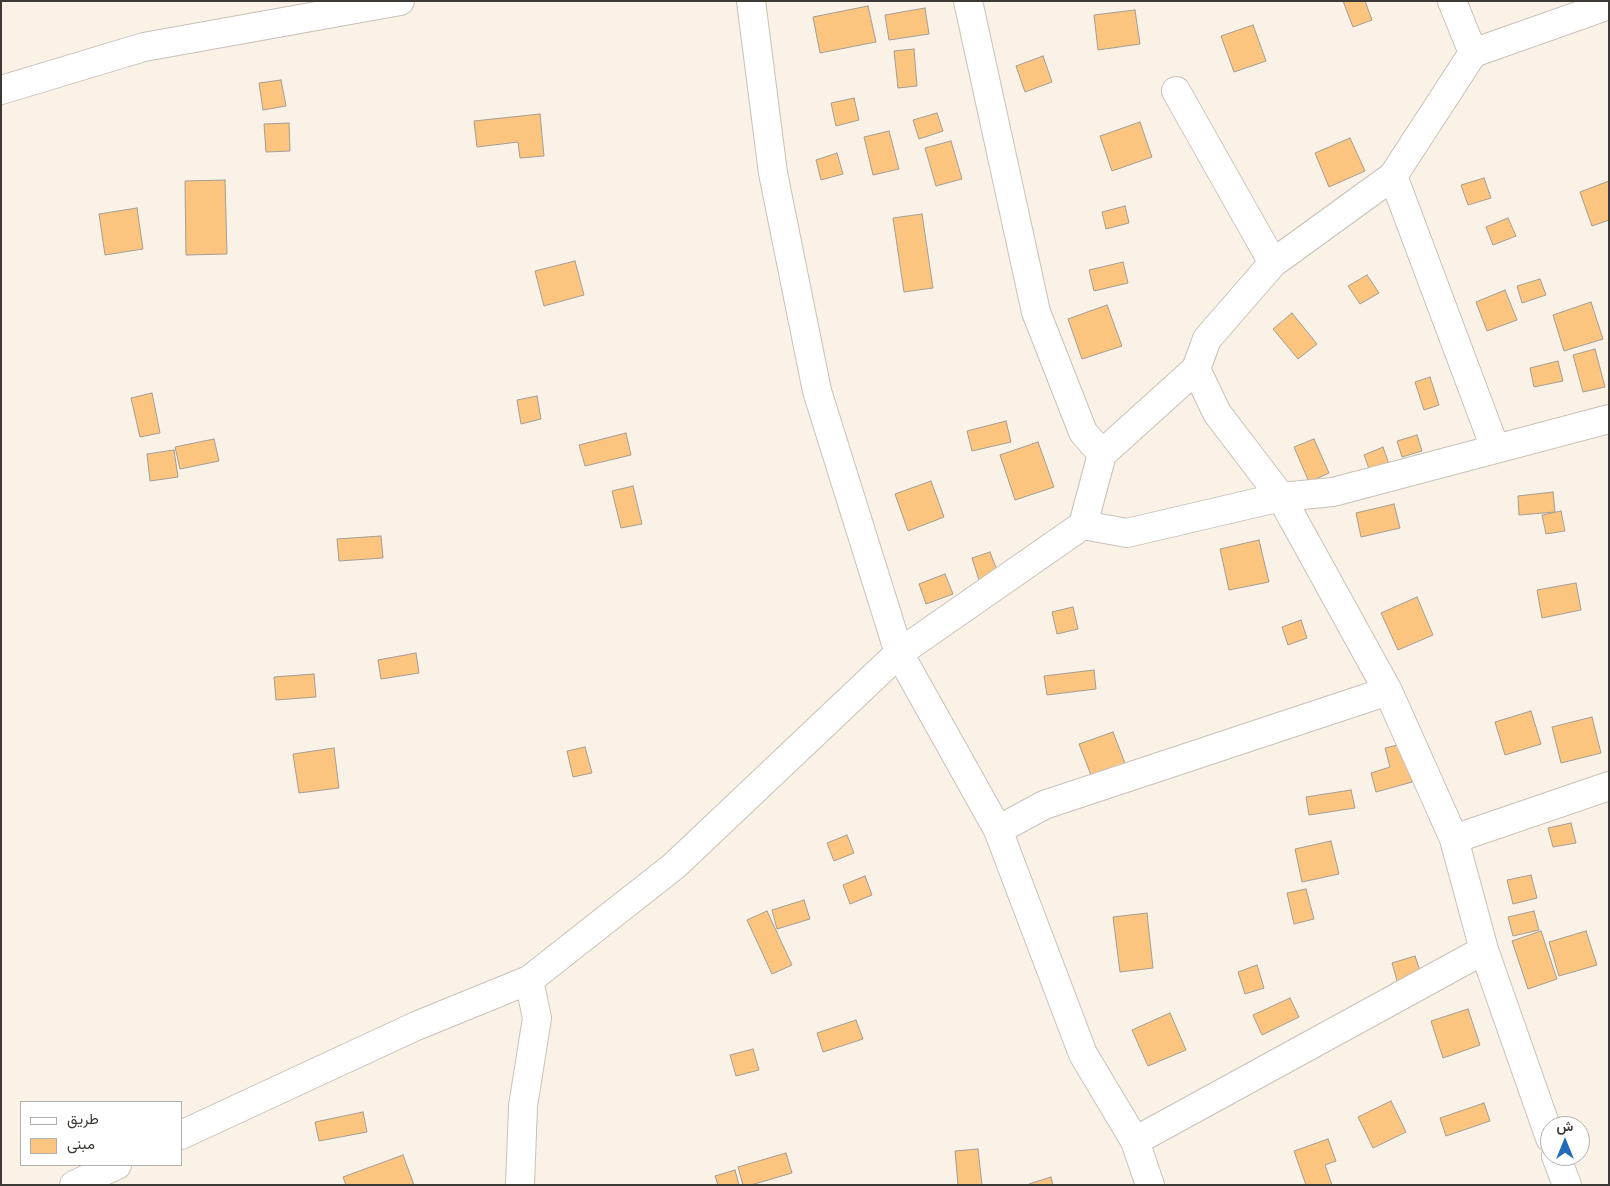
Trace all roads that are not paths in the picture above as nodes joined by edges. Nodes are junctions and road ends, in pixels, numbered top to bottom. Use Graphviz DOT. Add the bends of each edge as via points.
graph roads {
  1 [pos="400,1"];
  2 [pos="751,1"];
  3 [pos="968,1"];
  4 [pos="1452,1"];
  5 [pos="1609,5"];
  6 [pos="1473,53"];
  7 [pos="1,90"];
  8 [pos="1176,91"];
  9 [pos="1393,176"];
  10 [pos="1273,263"];
  11 [pos="1196,369"];
  12 [pos="1609,419"];
  13 [pos="1495,448"];
  14 [pos="1102,454"];
  15 [pos="1281,497"];
  16 [pos="1083,525"];
  17 [pos="899,653"];
  18 [pos="1388,691"];
  19 [pos="1609,786"];
  20 [pos="998,830"];
  21 [pos="1454,839"];
  22 [pos="1484,950"];
  23 [pos="529,980"];
  24 [pos="1542,1116"];
  25 [pos="182,1135"];
  26 [pos="1135,1141"];
  27 [pos="115,1166"];
  28 [pos="1559,1166"];
  29 [pos="74,1185"];
  30 [pos="520,1185"];
  31 [pos="1150,1185"];
  32 [pos="1566,1185"];
  1 -- 7 [label="street" via="144,48"];
  2 -- 17 [label="street" via="773,173 817,391"];
  3 -- 14 [label="street" via="1036,312 1083,432"];
  4 -- 6 [label="street"];
  5 -- 6 [label="street"];
  6 -- 9 [label="street"];
  8 -- 10 [label="street"];
  9 -- 10 [label="street"];
  9 -- 13 [label="street"];
  10 -- 11 [label="street" via="1207,339"];
  11 -- 14 [label="street"];
  11 -- 15 [label="street" via="1217,413"];
  12 -- 13 [label="street"];
  13 -- 15 [label="street" via="1333,492"];
  14 -- 16 [label="street"];
  15 -- 16 [label="street" via="1127,533"];
  15 -- 18 [label="street"];
  16 -- 17 [label="street"];
  17 -- 20 [label="street"];
  17 -- 23 [label="street" via="674,866"];
  18 -- 20 [label="street" via="1044,805"];
  18 -- 21 [label="street"];
  19 -- 21 [label="street"];
  20 -- 26 [label="street" via="1083,1054"];
  21 -- 22 [label="street"];
  22 -- 24 [label="street"];
  22 -- 26 [label="street"];
  23 -- 25 [label="street" via="416,1026"];
  23 -- 30 [label="street" via="537,1018 523,1106"];
  26 -- 31 [label="street"];
  27 -- 29 [label="street"];
  28 -- 32 [label="street"];
}
